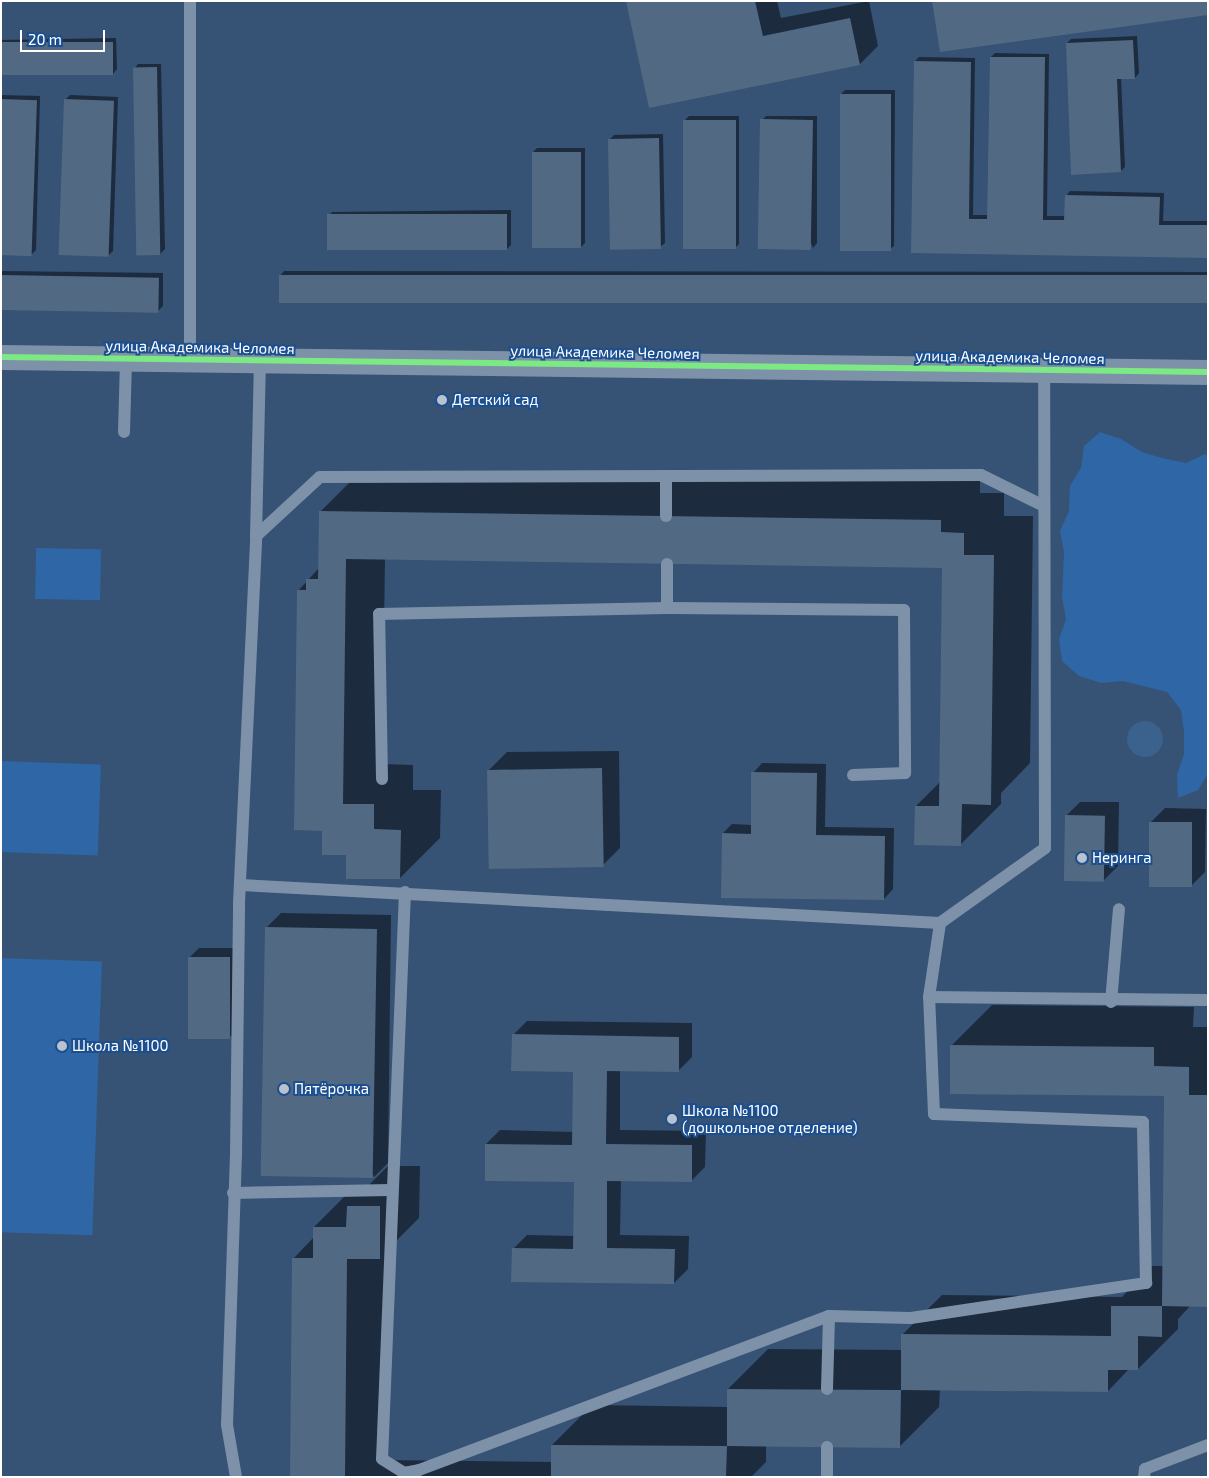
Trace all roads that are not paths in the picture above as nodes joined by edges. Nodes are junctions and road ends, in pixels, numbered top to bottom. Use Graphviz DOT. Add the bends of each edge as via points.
graph roads {
  1 [pos="190,1"];
  2 [pos="1,357"];
  3 [pos="126,359"];
  4 [pos="190,360"];
  5 [pos="260,361"];
  6 [pos="1044,370"];
  7 [pos="1208,372"];
  8 [pos="124,432"];
  9 [pos="666,476"];
  10 [pos="1044,506"];
  11 [pos="666,516"];
  12 [pos="256,536"];
  13 [pos="666,564"];
  14 [pos="667,608"];
  15 [pos="853,775"];
  16 [pos="382,778"];
  17 [pos="240,885"];
  18 [pos="405,892"];
  19 [pos="1119,909"];
  20 [pos="940,923"];
  21 [pos="929,997"];
  22 [pos="1208,1000"];
  23 [pos="1111,1002"];
  24 [pos="391,1190"];
  25 [pos="232,1193"];
  26 [pos="829,1316"];
  27 [pos="827,1389"];
  28 [pos="1208,1445"];
  29 [pos="827,1447"];
  30 [pos="236,1477"];
  31 [pos="827,1477"];
  32 [pos="1144,1477"];
  1 -- 4 [label="lane"];
  2 -- 3 [label="street, улица Академика Челомея"];
  3 -- 4 [label="street, улица Академика Челомея"];
  3 -- 8 [label="lane"];
  4 -- 5 [label="street, улица Академика Челомея"];
  5 -- 6 [label="street, улица Академика Челомея"];
  5 -- 12 [label="lane"];
  6 -- 7 [label="street, улица Академика Челомея"];
  6 -- 10 [label="lane"];
  9 -- 10 [label="lane" via="981,475"];
  9 -- 11 [label="lane"];
  9 -- 12 [label="lane" via="320,477"];
  10 -- 20 [label="lane" via="1045,848"];
  12 -- 17 [label="lane"];
  13 -- 14 [label="lane"];
  14 -- 15 [label="lane" via="904,610 905,773"];
  14 -- 16 [label="lane" via="379,614"];
  17 -- 18 [label="lane"];
  17 -- 25 [label="lane"];
  18 -- 20 [label="lane"];
  18 -- 24 [label="lane"];
  19 -- 23 [label="lane"];
  20 -- 21 [label="lane"];
  21 -- 23 [label="lane"];
  21 -- 26 [label="lane" via="934,1114 1143,1122 1146,1283 911,1318"];
  22 -- 23 [label="lane"];
  24 -- 25 [label="lane"];
  24 -- 26 [label="lane" via="382,1459 404,1473 633,1392"];
  25 -- 30 [label="lane" via="226,1425"];
  26 -- 27 [label="lane"];
  28 -- 32 [label="lane" via="1145,1469"];
  29 -- 31 [label="lane"];
}
